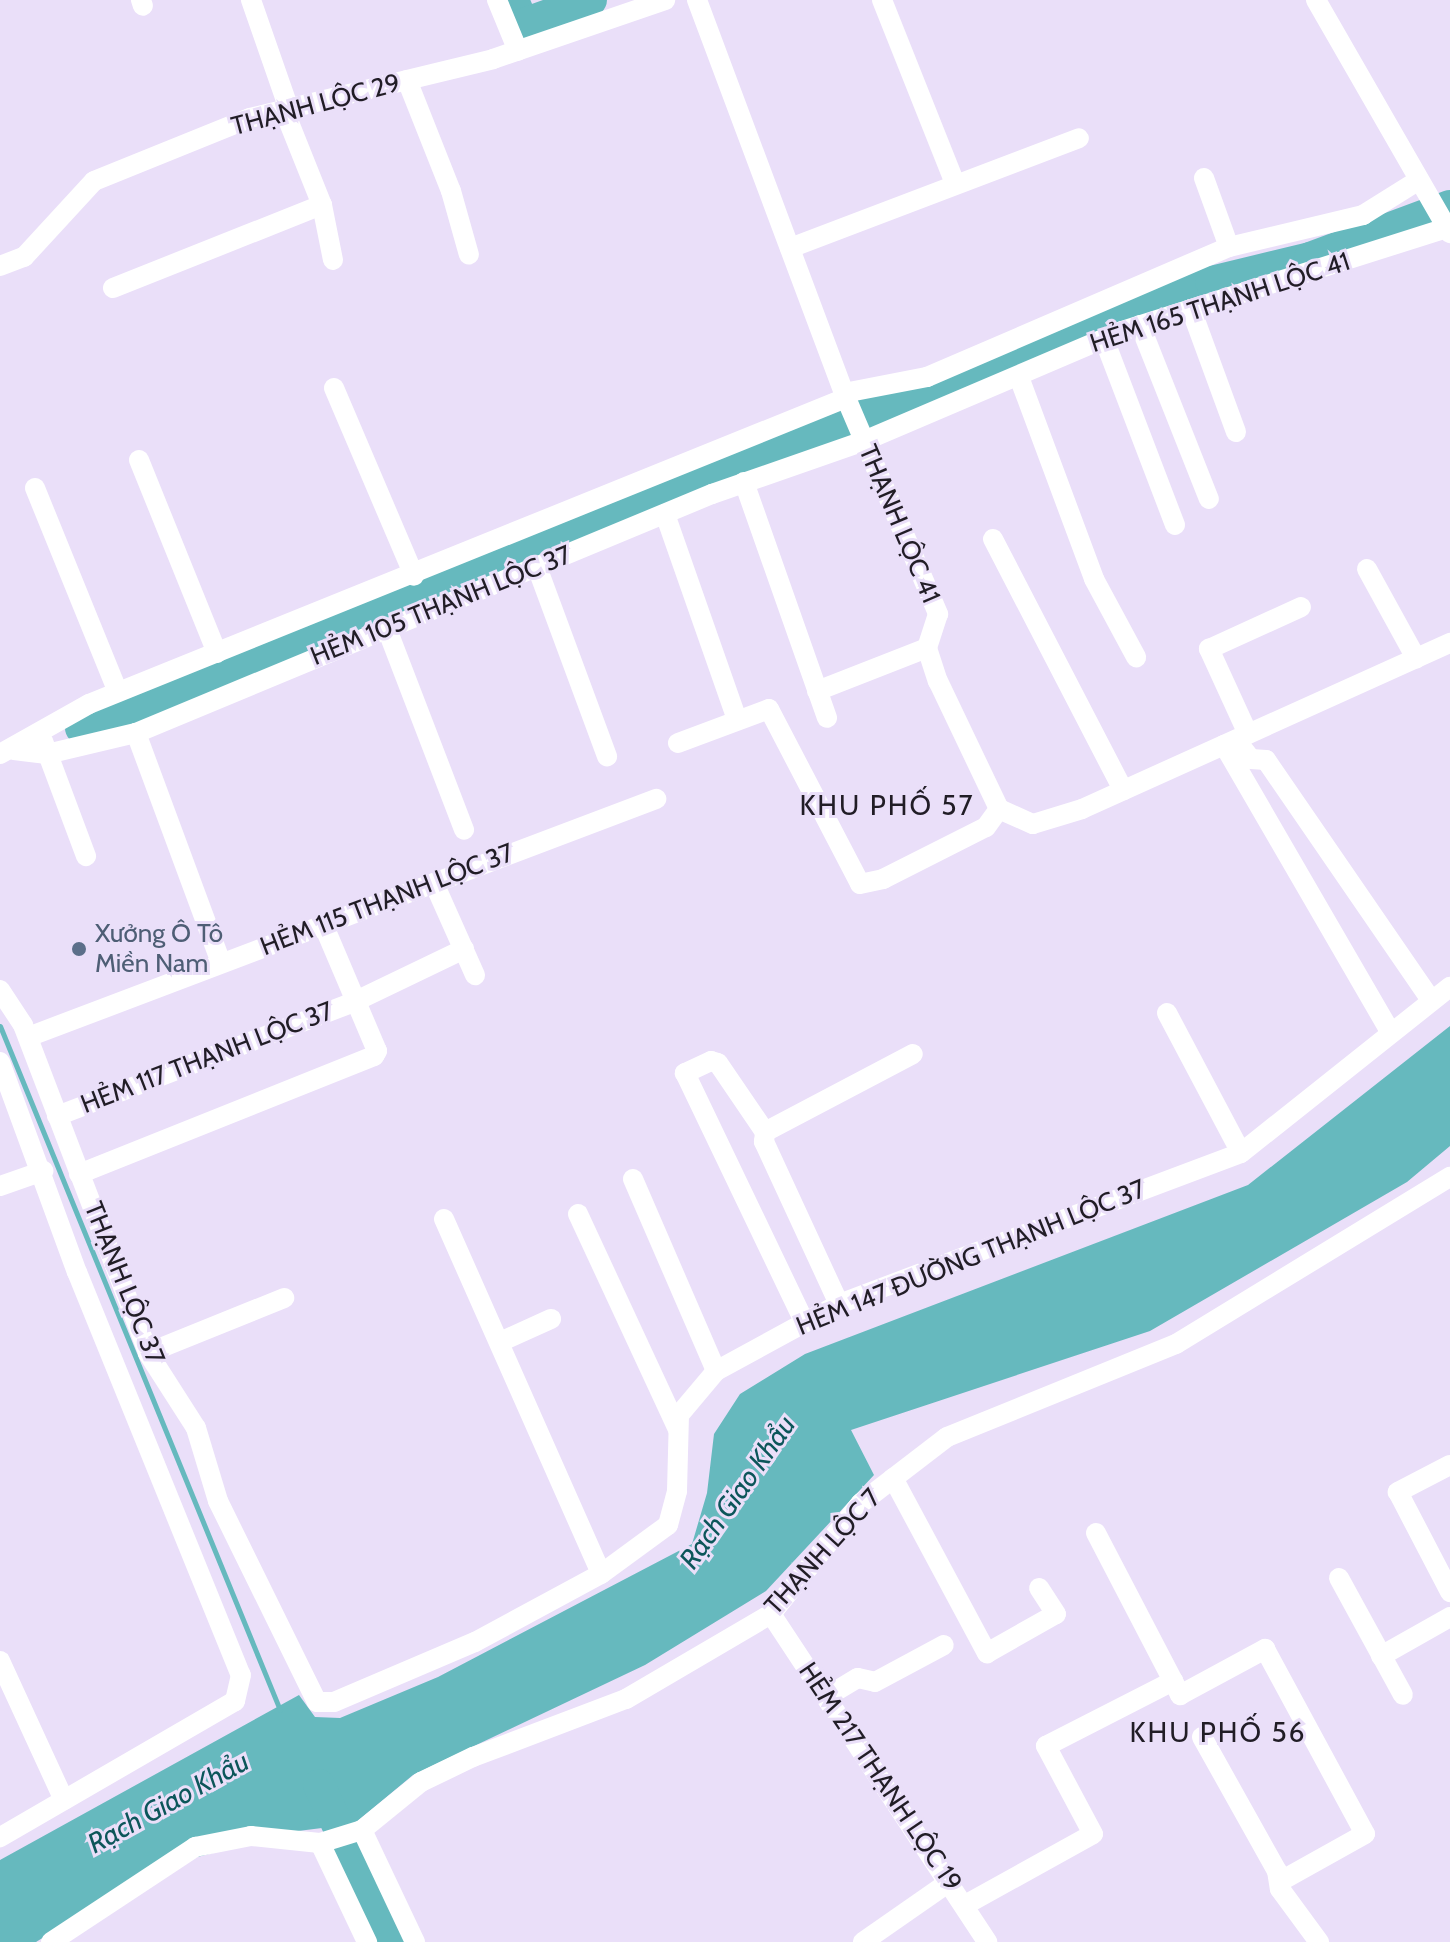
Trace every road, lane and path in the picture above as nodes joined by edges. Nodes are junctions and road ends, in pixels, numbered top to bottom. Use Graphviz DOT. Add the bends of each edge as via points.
graph roads {
  1 [pos="251,0"];
  2 [pos="497,0"];
  3 [pos="665,0"];
  4 [pos="697,0"];
  5 [pos="882,0"];
  6 [pos="1316,0"];
  7 [pos="518,51"];
  8 [pos="407,80"];
  9 [pos="286,110"];
  10 [pos="1079,138"];
  11 [pos="1204,178"];
  12 [pos="955,183"];
  13 [pos="1422,185"];
  14 [pos="322,205"];
  15 [pos="1449,230"];
  16 [pos="1229,247"];
  17 [pos="790,248"];
  18 [pos="469,255"];
  19 [pos="333,260"];
  20 [pos="0,266"];
  21 [pos="113,288"];
  22 [pos="1191,309"];
  23 [pos="1140,325"];
  24 [pos="1104,339"];
  25 [pos="1019,377"];
  26 [pos="334,388"];
  27 [pos="845,396"];
  28 [pos="1236,432"];
  29 [pos="862,437"];
  30 [pos="139,460"];
  31 [pos="744,482"];
  32 [pos="35,488"];
  33 [pos="1209,499"];
  34 [pos="665,514"];
  35 [pos="1175,525"];
  36 [pos="993,539"];
  37 [pos="537,567"];
  38 [pos="1367,569"];
  39 [pos="414,576"];
  40 [pos="1301,607"];
  41 [pos="387,629"];
  42 [pos="1450,643"];
  43 [pos="927,648"];
  44 [pos="217,653"];
  45 [pos="1136,657"];
  46 [pos="1416,658"];
  47 [pos="817,691"];
  48 [pos="118,692"];
  49 [pos="736,717"];
  50 [pos="827,718"];
  51 [pos="40,733"];
  52 [pos="136,733"];
  53 [pos="1236,740"];
  54 [pos="678,743"];
  55 [pos="7,752"];
  56 [pos="47,754"];
  57 [pos="607,756"];
  58 [pos="1123,790"];
  59 [pos="656,799"];
  60 [pos="999,809"];
  61 [pos="464,830"];
  62 [pos="86,856"];
  63 [pos="434,883"];
  64 [pos="323,924"];
  65 [pos="464,949"];
  66 [pos="221,963"];
  67 [pos="475,975"];
  68 [pos="1450,987"];
  69 [pos="0,990"];
  70 [pos="1430,999"];
  71 [pos="356,1001"];
  72 [pos="1167,1013"];
  73 [pos="1390,1031"];
  74 [pos="28,1037"];
  75 [pos="913,1054"];
  76 [pos="0,1062"];
  77 [pos="57,1116"];
  78 [pos="765,1132"];
  79 [pos="1241,1153"];
  80 [pos="43,1171"];
  81 [pos="79,1174"];
  82 [pos="1450,1177"];
  83 [pos="633,1179"];
  84 [pos="0,1186"];
  85 [pos="578,1214"];
  86 [pos="444,1219"];
  87 [pos="284,1298"];
  88 [pos="839,1304"];
  89 [pos="551,1319"];
  90 [pos="804,1321"];
  91 [pos="500,1342"];
  92 [pos="148,1353"];
  93 [pos="716,1371"];
  94 [pos="678,1429"];
  95 [pos="1450,1465"];
  96 [pos="893,1478"];
  97 [pos="1096,1533"];
  98 [pos="601,1574"];
  99 [pos="1339,1578"];
  100 [pos="1039,1588"];
  101 [pos="1450,1592"];
  102 [pos="771,1614"];
  103 [pos="1450,1617"];
  104 [pos="944,1645"];
  105 [pos="1381,1656"];
  106 [pos="0,1661"];
  107 [pos="1173,1681"];
  108 [pos="830,1694"];
  109 [pos="1403,1695"];
  110 [pos="317,1702"];
  111 [pos="1202,1737"];
  112 [pos="64,1800"];
  113 [pos="362,1830"];
  114 [pos="0,1837"];
  115 [pos="320,1843"];
  116 [pos="949,1882"];
  117 [pos="1279,1882"];
  118 [pos="965,1905"];
  119 [pos="1310,1940"];
  120 [pos="51,1942"];
  121 [pos="367,1942"];
  122 [pos="415,1942"];
  123 [pos="863,1942"];
  124 [pos="987,1942"];
  1 -- 9 [label="street"];
  2 -- 7 [label="street"];
  3 -- 7 [label="street, THẠNH LỘC 29"];
  4 -- 17 [label="street, THẠNH LỘC 41"];
  5 -- 12 [label="street"];
  6 -- 13 [label="street"];
  7 -- 8 [label="street, THẠNH LỘC 29"];
  8 -- 9 [label="street, THẠNH LỘC 29"];
  8 -- 18 [label="street" via="451,191"];
  9 -- 14 [label="street"];
  9 -- 20 [label="street, THẠNH LỘC 29" via="94,181 24,257"];
  10 -- 12 [label="street"];
  11 -- 16 [label="street"];
  12 -- 17 [label="street"];
  13 -- 15 [label="street"];
  13 -- 16 [label="street" via="1363,215"];
  14 -- 19 [label="street"];
  14 -- 21 [label="street"];
  15 -- 22 [label="street, HẺM 165 THẠNH LỘC 41"];
  16 -- 27 [label="street" via="927,377"];
  17 -- 27 [label="street, THẠNH LỘC 41"];
  22 -- 23 [label="street, HẺM 165 THẠNH LỘC 41"];
  22 -- 28 [label="street"];
  23 -- 24 [label="street, HẺM 165 THẠNH LỘC 41"];
  23 -- 33 [label="street"];
  24 -- 25 [label="street, HẺM 165 THẠNH LỘC 41"];
  24 -- 35 [label="street"];
  25 -- 29 [label="street, HẺM 165 THẠNH LỘC 41"];
  25 -- 45 [label="street" via="1094,579"];
  26 -- 39 [label="street"];
  27 -- 29 [label="street, THẠNH LỘC 41"];
  27 -- 39 [label="street"];
  29 -- 31 [label="street, HẺM 105 THẠNH LỘC 37"];
  29 -- 43 [label="street, THẠNH LỘC 41" via="938,614"];
  30 -- 44 [label="street"];
  31 -- 34 [label="street, HẺM 105 THẠNH LỘC 37"];
  31 -- 47 [label="street"];
  32 -- 48 [label="street"];
  34 -- 37 [label="street, HẺM 105 THẠNH LỘC 37"];
  34 -- 49 [label="street"];
  36 -- 58 [label="street"];
  37 -- 41 [label="street, HẺM 105 THẠNH LỘC 37"];
  37 -- 57 [label="street"];
  38 -- 46 [label="street"];
  39 -- 44 [label="street"];
  40 -- 53 [label="street" via="1209,649"];
  41 -- 52 [label="street, HẺM 105 THẠNH LỘC 37"];
  41 -- 61 [label="street"];
  42 -- 46 [label="street"];
  43 -- 47 [label="street"];
  43 -- 60 [label="street"];
  44 -- 48 [label="street"];
  46 -- 53 [label="street"];
  47 -- 50 [label="street"];
  48 -- 51 [label="street"];
  49 -- 54 [label="street"];
  49 -- 60 [label="street" via="765,708 774,715 860,884 883,879 986,827"];
  51 -- 55 [label="street"];
  51 -- 56 [label="street"];
  52 -- 56 [label="street, HẺM 105 THẠNH LỘC 37"];
  52 -- 66 [label="street"];
  53 -- 58 [label="street"];
  53 -- 70 [label="street" via="1251,759 1266,760"];
  53 -- 73 [label="street"];
  55 -- 56 [label="street, HẺM 105 THẠNH LỘC 37"];
  56 -- 62 [label="street"];
  58 -- 60 [label="street" via="1033,824"];
  59 -- 63 [label="street, HẺM 115 THẠNH LỘC 37"];
  63 -- 64 [label="street, HẺM 115 THẠNH LỘC 37"];
  63 -- 65 [label="street"];
  64 -- 66 [label="street, HẺM 115 THẠNH LỘC 37"];
  64 -- 71 [label="street"];
  65 -- 67 [label="street"];
  65 -- 71 [label="street, HẺM 117 THẠNH LỘC 37"];
  66 -- 74 [label="street, HẺM 115 THẠNH LỘC 37"];
  68 -- 70 [label="street, HẺM 147 ĐƯỜNG THẠNH LỘC 37"];
  69 -- 74 [label="street, THẠNH LỘC 37"];
  70 -- 73 [label="street, HẺM 147 ĐƯỜNG THẠNH LỘC 37"];
  71 -- 77 [label="street, HẺM 117 THẠNH LỘC 37"];
  71 -- 81 [label="street" via="377,1051 367,1061"];
  72 -- 79 [label="street"];
  73 -- 79 [label="street, HẺM 147 ĐƯỜNG THẠNH LỘC 37"];
  74 -- 77 [label="street, THẠNH LỘC 37"];
  75 -- 78 [label="street"];
  76 -- 80 [label="street"];
  77 -- 81 [label="street, THẠNH LỘC 37"];
  78 -- 88 [label="street" via="764,1142"];
  78 -- 90 [label="street" via="718,1063 685,1073"];
  79 -- 88 [label="street, HẺM 147 ĐƯỜNG THẠNH LỘC 37"];
  80 -- 84 [label="street"];
  80 -- 112 [label="street" via="77,1272 241,1675 235,1701"];
  81 -- 92 [label="street, THẠNH LỘC 37"];
  82 -- 96 [label="street, THẠNH LỘC 7" via="1176,1344 947,1437"];
  83 -- 93 [label="street"];
  85 -- 94 [label="street"];
  86 -- 91 [label="street"];
  87 -- 92 [label="street"];
  88 -- 90 [label="street, HẺM 147 ĐƯỜNG THẠNH LỘC 37"];
  89 -- 91 [label="street"];
  90 -- 93 [label="street, HẺM 147 ĐƯỜNG THẠNH LỘC 37"];
  91 -- 98 [label="street"];
  92 -- 110 [label="street, THẠNH LỘC 37" via="196,1428 218,1501"];
  93 -- 94 [label="street, HẺM 147 ĐƯỜNG THẠNH LỘC 37" via="679,1415"];
  94 -- 98 [label="street, HẺM 147 ĐƯỜNG THẠNH LỘC 37" via="677,1491 668,1525"];
  95 -- 101 [label="street" via="1398,1492"];
  96 -- 100 [label="street" via="987,1653 1056,1614"];
  96 -- 102 [label="street, THẠNH LỘC 7" via="861,1503"];
  97 -- 107 [label="street"];
  98 -- 110 [label="street, HẺM 147 ĐƯỜNG THẠNH LỘC 37" via="475,1642 334,1702"];
  99 -- 105 [label="street"];
  102 -- 108 [label="street, HẺM 217 THẠNH LỘC 19"];
  102 -- 113 [label="street, THẠNH LỘC 7" via="626,1699 421,1782"];
  103 -- 105 [label="street"];
  104 -- 108 [label="street" via="875,1682 853,1681"];
  105 -- 109 [label="street"];
  106 -- 112 [label="street"];
  107 -- 117 [label="street" via="1180,1695 1265,1649 1365,1834"];
  107 -- 118 [label="street" via="1046,1746 1093,1834"];
  108 -- 116 [label="street, HẺM 217 THẠNH LỘC 19"];
  111 -- 117 [label="street"];
  112 -- 114 [label="street"];
  113 -- 115 [label="street"];
  113 -- 122 [label="street"];
  115 -- 120 [label="street" via="251,1836 195,1847"];
  115 -- 121 [label="street"];
  116 -- 118 [label="street, HẺM 217 THẠNH LỘC 19"];
  116 -- 123 [label="street"];
  117 -- 119 [label="street"];
  118 -- 124 [label="street, HẺM 217 THẠNH LỘC 19"];
}
